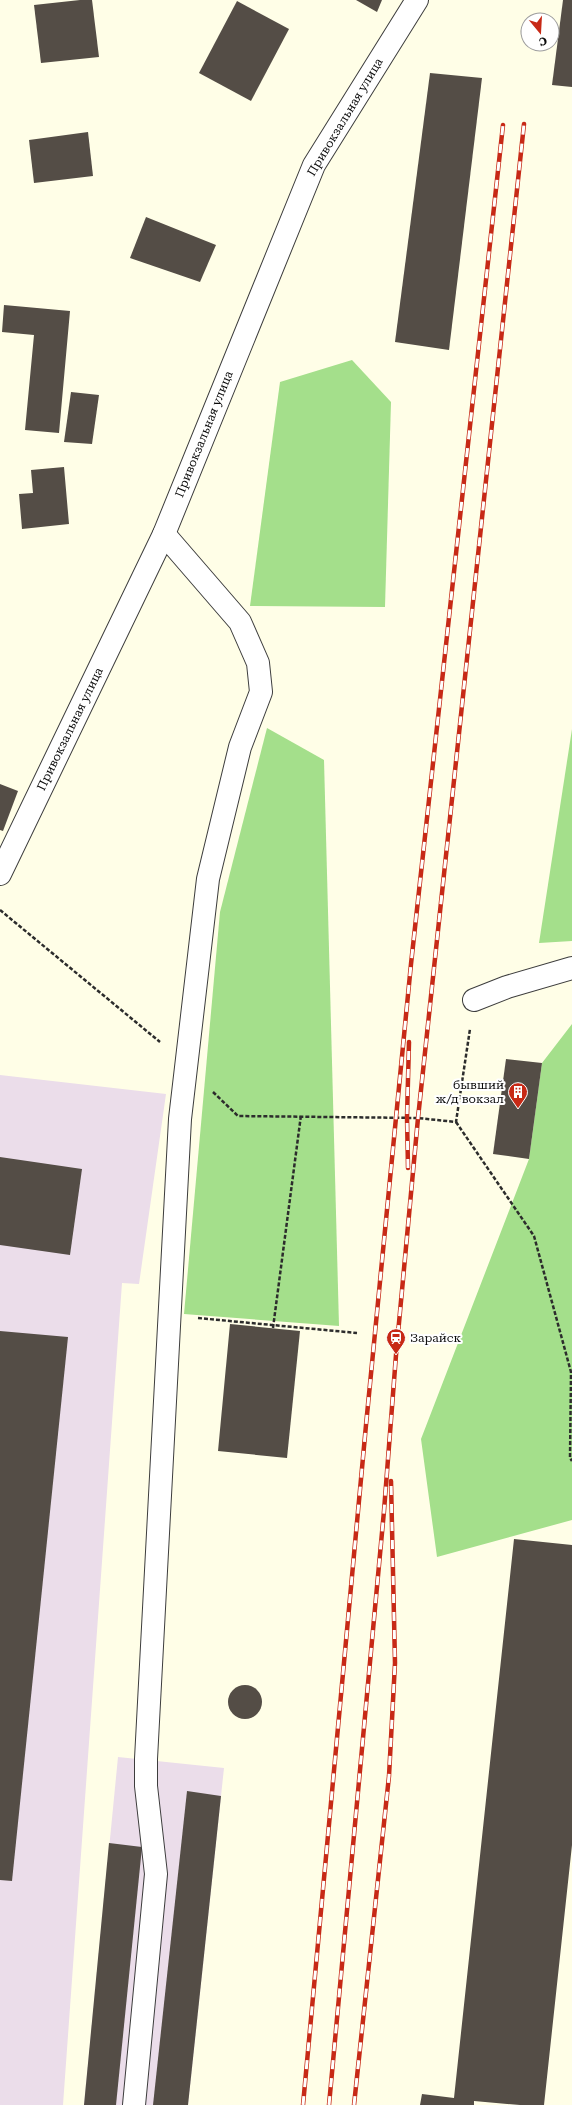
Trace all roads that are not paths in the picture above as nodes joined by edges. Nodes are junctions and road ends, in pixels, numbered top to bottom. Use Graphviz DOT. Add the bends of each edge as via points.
graph roads {
  1 [pos="417,0"];
  2 [pos="164,534"];
  3 [pos="0,874"];
  4 [pos="572,968"];
  5 [pos="474,1000"];
  6 [pos="134,2105"];
  1 -- 2 [label="street, Привокзальная улица" via="314,165"];
  2 -- 3 [label="street, Привокзальная улица"];
  2 -- 6 [label="street" via="240,622 258,663 261,692 240,747 208,878 180,1119 146,1766 156,1874"];
  4 -- 5 [label="street"];
}
